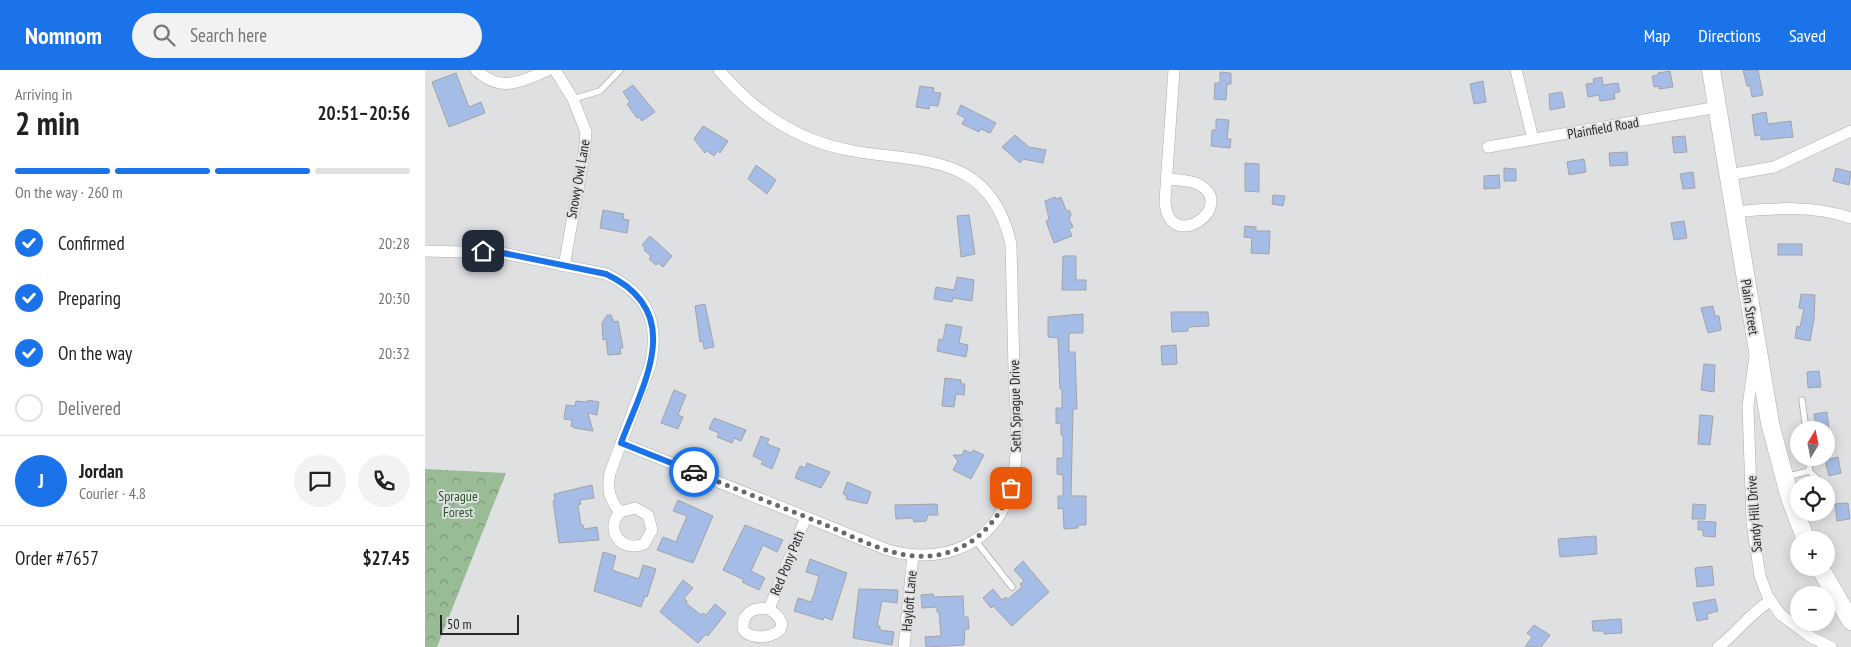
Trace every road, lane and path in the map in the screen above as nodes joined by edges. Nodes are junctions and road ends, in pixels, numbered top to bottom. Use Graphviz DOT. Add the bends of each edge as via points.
graph roads {
  1 [pos="476,70"];
  2 [pos="548,70"];
  3 [pos="555,70"];
  4 [pos="620,70"];
  5 [pos="719,70"];
  6 [pos="1174,70"];
  7 [pos="1516,70"];
  8 [pos="1711,70"];
  9 [pos="573,99"];
  10 [pos="1718,108"];
  11 [pos="1851,131"];
  12 [pos="1533,139"];
  13 [pos="1488,147"];
  14 [pos="1728,175"];
  15 [pos="1167,179"];
  16 [pos="1735,212"];
  17 [pos="1851,218"];
  18 [pos="425,251"];
  19 [pos="564,266"];
  20 [pos="1756,349"];
  21 [pos="1802,400"];
  22 [pos="1805,421"];
  23 [pos="621,443"];
  24 [pos="1809,466"];
  25 [pos="1809,471"];
  26 [pos="1814,476"];
  27 [pos="1784,478"];
  28 [pos="620,512"];
  29 [pos="806,517"];
  30 [pos="1804,531"];
  31 [pos="975,540"];
  32 [pos="913,555"];
  33 [pos="1825,576"];
  34 [pos="1012,587"];
  35 [pos="1770,601"];
  36 [pos="769,609"];
  37 [pos="1851,621"];
  38 [pos="904,647"];
  39 [pos="1718,647"];
  40 [pos="1831,647"];
  1 -- 2 [label="street" via="499,84 523,82"];
  3 -- 9 [label="street, Snowy Owl Lane"];
  4 -- 9 [label="lane" via="600,91"];
  5 -- 31 [label="street, Seth Sprague Drive" via="752,103 795,132 860,154 923,160 958,169 975,180 998,207 1007,224 1011,244 1016,446 1007,500"];
  6 -- 15 [label="street"];
  7 -- 12 [label="street"];
  8 -- 10 [label="main road, Plain Street"];
  9 -- 19 [label="street, Snowy Owl Lane" via="586,132"];
  10 -- 12 [label="street, Plainfield Road"];
  10 -- 14 [label="main road, Plain Street"];
  11 -- 14 [label="street" via="1773,167"];
  12 -- 13 [label="street, Plainfield Road"];
  14 -- 16 [label="main road, Plain Street"];
  15 -- 15 [label="street" via="1193,182 1204,189 1210,200 1205,218 1191,226 1172,220 1166,208"];
  16 -- 17 [label="street" via="1790,208"];
  16 -- 20 [label="main road, Plain Street"];
  18 -- 19 [label="street" via="503,253"];
  19 -- 23 [label="street" via="606,274 621,281 636,293 653,322 654,350 650,366"];
  20 -- 27 [label="main road, Plain Street"];
  20 -- 35 [label="street, Sandy Hill Drive" via="1748,406 1752,522 1760,576"];
  21 -- 22 [label="lane"];
  23 -- 28 [label="street" via="608,485 609,495"];
  23 -- 29 [label="street, Seth Sprague Drive"];
  24 -- 25 [label="lane"];
  25 -- 26 [label="lane"];
  25 -- 27 [label="lane"];
  27 -- 30 [label="main road, Plain Street"];
  29 -- 32 [label="street, Seth Sprague Drive" via="888,550"];
  29 -- 36 [label="street, Red Pony Path"];
  31 -- 32 [label="street, Seth Sprague Drive" via="942,554"];
  31 -- 34 [label="lane"];
  32 -- 38 [label="street, Hayloft Lane"];
  33 -- 37 [label="main road"];
  35 -- 39 [label="street" via="1758,608 1738,631"];
  35 -- 40 [label="street, Sandy Hill Drive" via="1791,622"];
}
